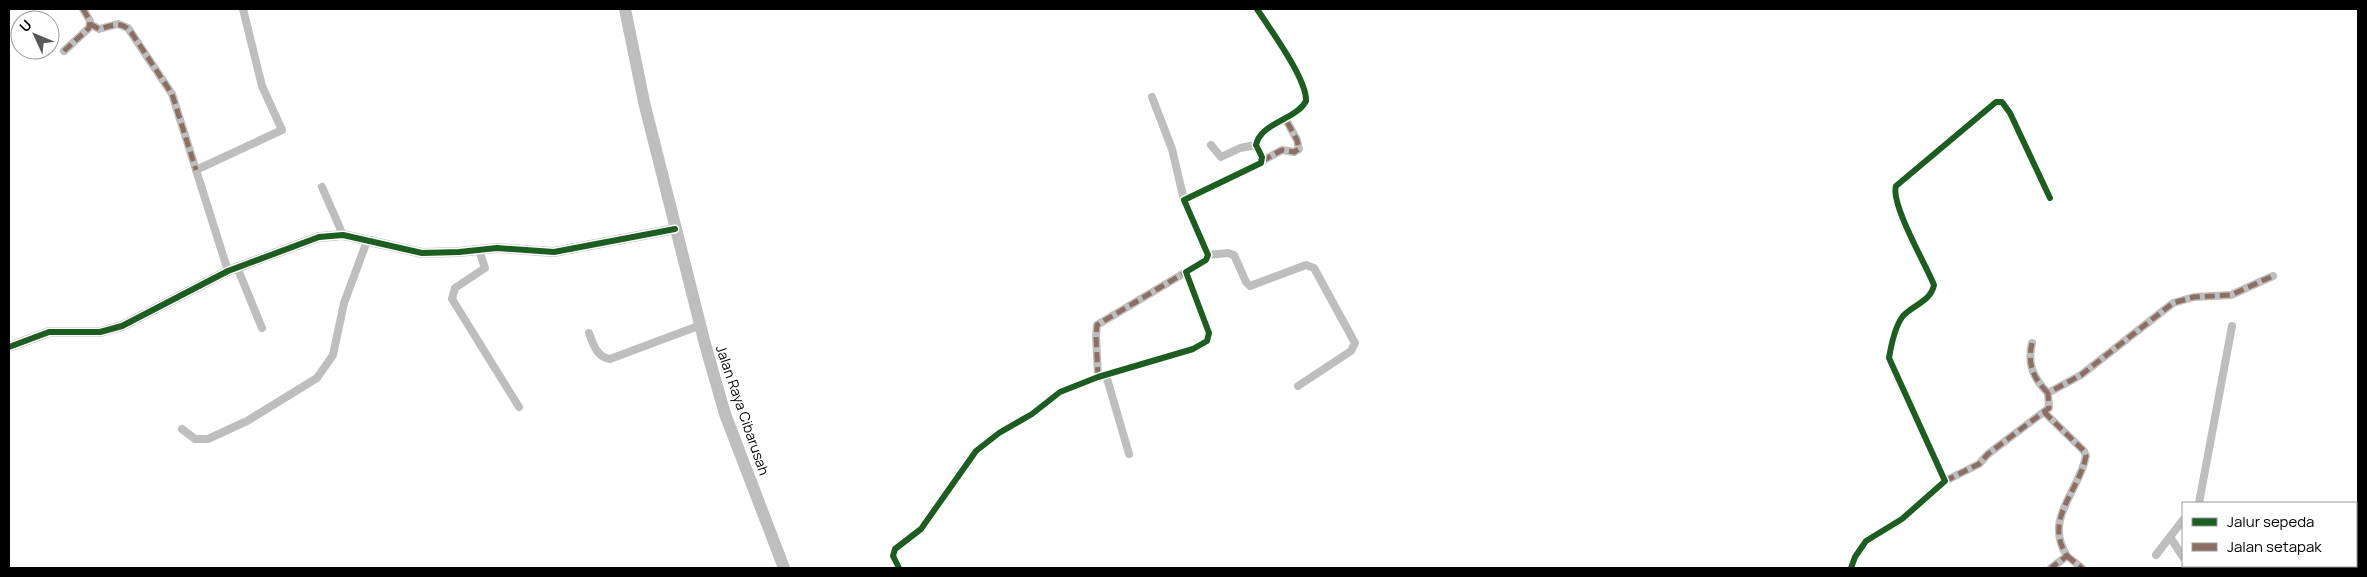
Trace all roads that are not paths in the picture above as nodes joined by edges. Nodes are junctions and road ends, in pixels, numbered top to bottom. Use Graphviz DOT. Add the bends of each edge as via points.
graph roads {
  1 [pos="84,9"];
  2 [pos="243,9"];
  3 [pos="624,9"];
  4 [pos="1257,9"];
  5 [pos="90,24"];
  6 [pos="64,50"];
  7 [pos="1152,97"];
  8 [pos="1285,118"];
  9 [pos="1211,145"];
  10 [pos="1256,145"];
  11 [pos="1262,161"];
  12 [pos="196,170"];
  13 [pos="322,187"];
  14 [pos="2050,198"];
  15 [pos="1184,200"];
  16 [pos="675,229"];
  17 [pos="343,235"];
  18 [pos="367,241"];
  19 [pos="479,250"];
  20 [pos="1208,255"];
  21 [pos="232,269"];
  22 [pos="1186,272"];
  23 [pos="2273,276"];
  24 [pos="701,325"];
  25 [pos="2232,326"];
  26 [pos="262,328"];
  27 [pos="589,333"];
  28 [pos="2032,343"];
  29 [pos="9,347"];
  30 [pos="1106,375"];
  31 [pos="1098,377"];
  32 [pos="1298,386"];
  33 [pos="2048,393"];
  34 [pos="519,407"];
  35 [pos="2044,412"];
  36 [pos="182,429"];
  37 [pos="1129,454"];
  38 [pos="1945,481"];
  39 [pos="2199,501"];
  40 [pos="2182,521"];
  41 [pos="2170,537"];
  42 [pos="2156,555"];
  43 [pos="2182,555"];
  44 [pos="2067,556"];
  45 [pos="784,568"];
  46 [pos="899,568"];
  47 [pos="1852,568"];
  48 [pos="2050,568"];
  49 [pos="2082,568"];
  1 -- 5 [label="street"];
  2 -- 12 [label="street" via="262,86 282,130"];
  3 -- 16 [label="main road, Jalan Raya Cibarusah"];
  4 -- 8 [label="street" via="1289,59 1306,97 1303,106"];
  5 -- 6 [label="street" via="88,30"];
  5 -- 12 [label="street" via="99,29 118,24 131,32 172,94"];
  7 -- 15 [label="street" via="1172,149"];
  8 -- 10 [label="street" via="1259,138"];
  8 -- 11 [label="street" via="1299,149 1294,152 1282,150"];
  9 -- 10 [label="street" via="1221,157"];
  10 -- 11 [label="street"];
  11 -- 15 [label="street"];
  12 -- 21 [label="street"];
  13 -- 17 [label="street"];
  14 -- 38 [label="street" via="2006,104 2000,102 1996,102 1895,188 1900,213 1934,285 1930,294 1900,321 1890,358"];
  15 -- 20 [label="street"];
  16 -- 19 [label="street" via="554,252 506,248"];
  16 -- 24 [label="main road, Jalan Raya Cibarusah"];
  17 -- 18 [label="street"];
  17 -- 21 [label="street" via="312,239"];
  18 -- 19 [label="street" via="422,253"];
  18 -- 36 [label="street" via="344,303 333,355 317,378 247,421 208,439 195,439"];
  19 -- 34 [label="street" via="485,268 455,288 452,299"];
  20 -- 22 [label="street" via="1206,260"];
  20 -- 32 [label="street" via="1234,255 1250,286 1306,264 1314,268 1355,342 1351,351"];
  21 -- 26 [label="street"];
  21 -- 29 [label="street" via="116,328 91,333 49,332"];
  22 -- 30 [label="street" via="1209,333 1207,342 1174,356"];
  22 -- 31 [label="street" via="1097,325"];
  23 -- 33 [label="street" via="2231,295 2194,297 2173,303 2081,375"];
  24 -- 27 [label="street" via="610,359 598,352"];
  24 -- 45 [label="main road, Jalan Raya Cibarusah" via="725,414"];
  25 -- 39 [label="street"];
  28 -- 33 [label="street" via="2033,376"];
  30 -- 31 [label="street"];
  30 -- 37 [label="street"];
  31 -- 46 [label="street" via="1060,392 982,445 921,528 895,549 893,556"];
  33 -- 35 [label="street" via="2050,407"];
  35 -- 38 [label="street" via="1979,464"];
  35 -- 44 [label="street" via="2086,456 2059,526 2060,546"];
  38 -- 47 [label="street" via="1902,519 1866,542 1855,557"];
  40 -- 41 [label="street"];
  41 -- 42 [label="street"];
  41 -- 43 [label="street"];
  44 -- 48 [label="street"];
  44 -- 49 [label="street"];
}
